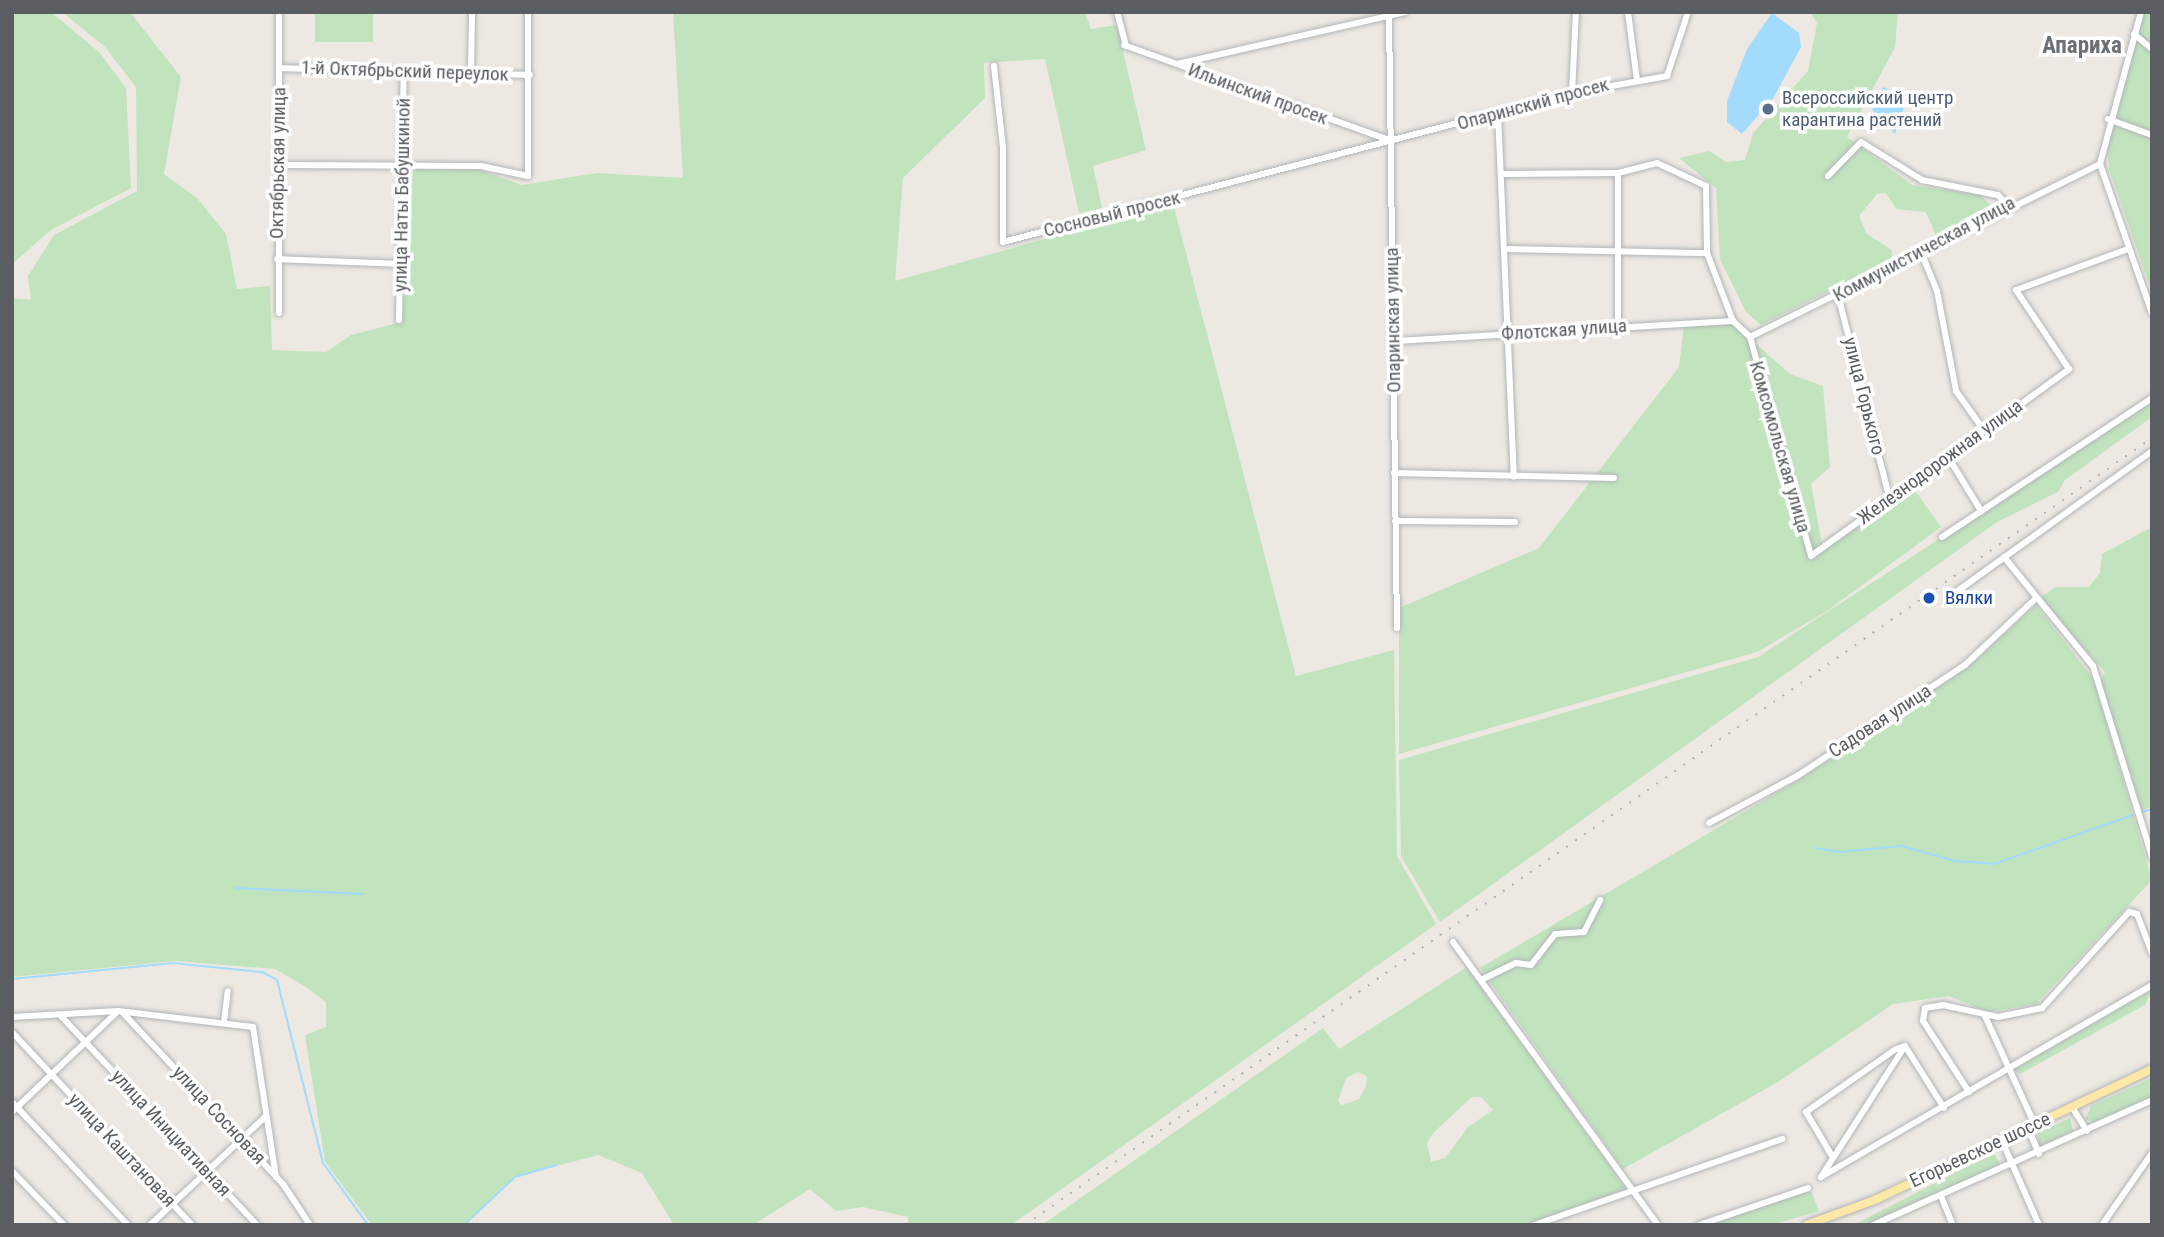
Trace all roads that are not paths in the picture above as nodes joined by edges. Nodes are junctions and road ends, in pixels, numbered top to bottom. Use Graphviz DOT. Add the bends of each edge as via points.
graph roads {
  1 [pos="279,12"];
  2 [pos="472,12"];
  3 [pos="528,12"];
  4 [pos="1117,12"];
  5 [pos="1405,12"];
  6 [pos="1576,12"];
  7 [pos="1628,12"];
  8 [pos="1688,12"];
  9 [pos="2141,12"];
  10 [pos="1390,15"];
  11 [pos="2134,34"];
  12 [pos="2152,49"];
  13 [pos="1175,64"];
  14 [pos="994,66"];
  15 [pos="279,68"];
  16 [pos="404,70"];
  17 [pos="471,72"];
  18 [pos="530,75"];
  19 [pos="1637,80"];
  20 [pos="1572,93"];
  21 [pos="1498,113"];
  22 [pos="2108,119"];
  23 [pos="2152,135"];
  24 [pos="1390,141"];
  25 [pos="2100,164"];
  26 [pos="278,165"];
  27 [pos="402,166"];
  28 [pos="1618,173"];
  29 [pos="1504,174"];
  30 [pos="1828,176"];
  31 [pos="2007,205"];
  32 [pos="1509,249"];
  33 [pos="2129,249"];
  34 [pos="1618,250"];
  35 [pos="1921,252"];
  36 [pos="1707,253"];
  37 [pos="277,260"];
  38 [pos="400,264"];
  39 [pos="1838,295"];
  40 [pos="279,313"];
  41 [pos="2152,313"];
  42 [pos="399,320"];
  43 [pos="1733,321"];
  44 [pos="1618,326"];
  45 [pos="1511,333"];
  46 [pos="1750,337"];
  47 [pos="1395,341"];
  48 [pos="2152,398"];
  49 [pos="1983,429"];
  50 [pos="2152,451"];
  51 [pos="1947,455"];
  52 [pos="1394,474"];
  53 [pos="1514,477"];
  54 [pos="1614,478"];
  55 [pos="1889,496"];
  56 [pos="1981,511"];
  57 [pos="1395,521"];
  58 [pos="1515,522"];
  59 [pos="1942,537"];
  60 [pos="1811,556"];
  61 [pos="2004,557"];
  62 [pos="1956,592"];
  63 [pos="2035,599"];
  64 [pos="1397,628"];
  65 [pos="1709,823"];
  66 [pos="2152,857"];
  67 [pos="1600,901"];
  68 [pos="1453,942"];
  69 [pos="2152,953"];
  70 [pos="1483,979"];
  71 [pos="2152,985"];
  72 [pos="228,991"];
  73 [pos="120,1011"];
  74 [pos="60,1015"];
  75 [pos="1985,1016"];
  76 [pos="12,1017"];
  77 [pos="224,1022"];
  78 [pos="12,1032"];
  79 [pos="86,1041"];
  80 [pos="1905,1046"];
  81 [pos="2010,1069"];
  82 [pos="2152,1069"];
  83 [pos="52,1075"];
  84 [pos="1969,1092"];
  85 [pos="2152,1100"];
  86 [pos="14,1107"];
  87 [pos="2072,1107"];
  88 [pos="1944,1108"];
  89 [pos="265,1117"];
  90 [pos="2031,1127"];
  91 [pos="2087,1131"];
  92 [pos="242,1138"];
  93 [pos="1783,1139"];
  94 [pos="2002,1141"];
  95 [pos="2152,1153"];
  96 [pos="2039,1154"];
  97 [pos="1832,1156"];
  98 [pos="2014,1166"];
  99 [pos="12,1171"];
  100 [pos="207,1171"];
  101 [pos="276,1177"];
  102 [pos="1808,1188"];
  103 [pos="1633,1189"];
  104 [pos="1941,1196"];
  105 [pos="173,1204"];
  106 [pos="1808,1224"];
  107 [pos="64,1225"];
  108 [pos="128,1225"];
  109 [pos="150,1225"];
  110 [pos="192,1225"];
  111 [pos="257,1225"];
  112 [pos="310,1225"];
  113 [pos="1534,1225"];
  114 [pos="1658,1225"];
  115 [pos="1699,1225"];
  116 [pos="1873,1225"];
  117 [pos="1953,1225"];
  118 [pos="2039,1225"];
  119 [pos="2102,1225"];
  1 -- 15 [label="street, Октябрьская улица"];
  2 -- 17 [label="street"];
  3 -- 18 [label="street"];
  4 -- 13 [label="street, Ильинский просек" via="1125,45"];
  5 -- 10 [label="street"];
  6 -- 20 [label="street"];
  7 -- 19 [label="street"];
  8 -- 19 [label="street, Опаринский просек" via="1673,69"];
  9 -- 11 [label="street"];
  10 -- 13 [label="street"];
  10 -- 24 [label="street, Опаринская улица"];
  11 -- 12 [label="street"];
  11 -- 22 [label="street"];
  13 -- 24 [label="street, Ильинский просек"];
  14 -- 24 [label="street, Сосновый просек" via="1003,148 1003,242"];
  15 -- 16 [label="street, 1-й Октябрьский переулок"];
  15 -- 26 [label="street, Октябрьская улица"];
  16 -- 17 [label="street, 1-й Октябрьский переулок"];
  16 -- 27 [label="street, улица Наты Бабушкиной"];
  17 -- 18 [label="street, 1-й Октябрьский переулок"];
  18 -- 27 [label="street" via="528,176 481,166"];
  19 -- 20 [label="street, Опаринский просек"];
  20 -- 21 [label="street, Опаринский просек"];
  21 -- 24 [label="street, Опаринский просек"];
  21 -- 29 [label="street"];
  22 -- 23 [label="street"];
  22 -- 25 [label="street"];
  24 -- 47 [label="street, Опаринская улица"];
  25 -- 31 [label="street, Коммунистическая улица"];
  25 -- 33 [label="street"];
  26 -- 27 [label="street"];
  26 -- 37 [label="street, Октябрьская улица"];
  27 -- 38 [label="street, улица Наты Бабушкиной"];
  28 -- 29 [label="street"];
  28 -- 34 [label="street"];
  28 -- 36 [label="street" via="1657,163 1706,186"];
  29 -- 32 [label="street"];
  30 -- 31 [label="street" via="1861,142 1922,180 1998,195"];
  31 -- 35 [label="street, Коммунистическая улица"];
  32 -- 34 [label="street"];
  32 -- 45 [label="street"];
  33 -- 41 [label="street"];
  33 -- 49 [label="street, Железнодорожная улица" via="2016,290 2069,369"];
  34 -- 36 [label="street"];
  34 -- 44 [label="street"];
  35 -- 39 [label="street, Коммунистическая улица"];
  35 -- 49 [label="street" via="1937,291 1956,391"];
  36 -- 43 [label="street"];
  37 -- 38 [label="street"];
  37 -- 40 [label="street, Октябрьская улица"];
  38 -- 42 [label="street, улица Наты Бабушкиной"];
  39 -- 46 [label="street, Коммунистическая улица"];
  39 -- 55 [label="street, улица Горького"];
  43 -- 44 [label="street, Флотская улица"];
  43 -- 46 [label="street"];
  44 -- 45 [label="street, Флотская улица"];
  45 -- 47 [label="street, Флотская улица"];
  45 -- 53 [label="street"];
  46 -- 60 [label="street, Комсомольская улица"];
  47 -- 52 [label="street, Опаринская улица"];
  48 -- 56 [label="street"];
  49 -- 51 [label="street, Железнодорожная улица"];
  50 -- 61 [label="street"];
  51 -- 55 [label="street, Железнодорожная улица"];
  51 -- 56 [label="street"];
  52 -- 53 [label="street"];
  52 -- 57 [label="street, Опаринская улица"];
  53 -- 54 [label="street"];
  55 -- 60 [label="street, Железнодорожная улица"];
  56 -- 59 [label="street"];
  57 -- 58 [label="street"];
  57 -- 64 [label="street, Опаринская улица"];
  61 -- 62 [label="street"];
  61 -- 63 [label="street"];
  63 -- 65 [label="street, Садовая улица" via="1965,665 1797,776"];
  63 -- 66 [label="street" via="2093,666"];
  67 -- 70 [label="street" via="1584,932 1555,934 1531,965 1516,963"];
  68 -- 70 [label="street"];
  69 -- 75 [label="street" via="2137,914 2129,912 2081,959 2051,1002 2017,1016"];
  70 -- 103 [label="street"];
  71 -- 81 [label="street"];
  72 -- 77 [label="street"];
  73 -- 74 [label="street"];
  73 -- 77 [label="street"];
  73 -- 79 [label="street"];
  73 -- 92 [label="street, улица Сосновая"];
  74 -- 76 [label="street"];
  74 -- 79 [label="street, улица Инициативная"];
  75 -- 81 [label="street"];
  75 -- 84 [label="street" via="1943,1005 1922,1012"];
  77 -- 89 [label="street" via="253,1027"];
  78 -- 83 [label="street, улица Каштановая"];
  79 -- 83 [label="street"];
  79 -- 100 [label="street, улица Инициативная"];
  80 -- 88 [label="street"];
  80 -- 97 [label="street"];
  80 -- 97 [label="street" via="1807,1112"];
  81 -- 84 [label="street"];
  81 -- 90 [label="street"];
  82 -- 87 [label="main road, Егорьевское шоссе"];
  83 -- 86 [label="street"];
  83 -- 105 [label="street, улица Каштановая"];
  84 -- 88 [label="street"];
  85 -- 91 [label="street"];
  86 -- 108 [label="street"];
  87 -- 90 [label="main road, Егорьевское шоссе"];
  87 -- 91 [label="street"];
  88 -- 97 [label="street" via="1821,1177"];
  89 -- 92 [label="street"];
  89 -- 101 [label="street"];
  90 -- 94 [label="main road, Егорьевское шоссе"];
  90 -- 96 [label="street"];
  91 -- 96 [label="street"];
  92 -- 100 [label="street"];
  92 -- 101 [label="street, улица Сосновая"];
  93 -- 103 [label="street"];
  94 -- 98 [label="street"];
  94 -- 106 [label="main road, Егорьевское шоссе"];
  95 -- 119 [label="street"];
  96 -- 98 [label="street"];
  98 -- 104 [label="street"];
  98 -- 118 [label="street"];
  99 -- 107 [label="street"];
  100 -- 105 [label="street"];
  100 -- 111 [label="street, улица Инициативная"];
  101 -- 112 [label="street, улица Сосновая"];
  102 -- 115 [label="street"];
  103 -- 113 [label="street"];
  103 -- 114 [label="street"];
  104 -- 116 [label="street"];
  104 -- 117 [label="street"];
  105 -- 109 [label="street"];
  105 -- 110 [label="street, улица Каштановая"];
}
